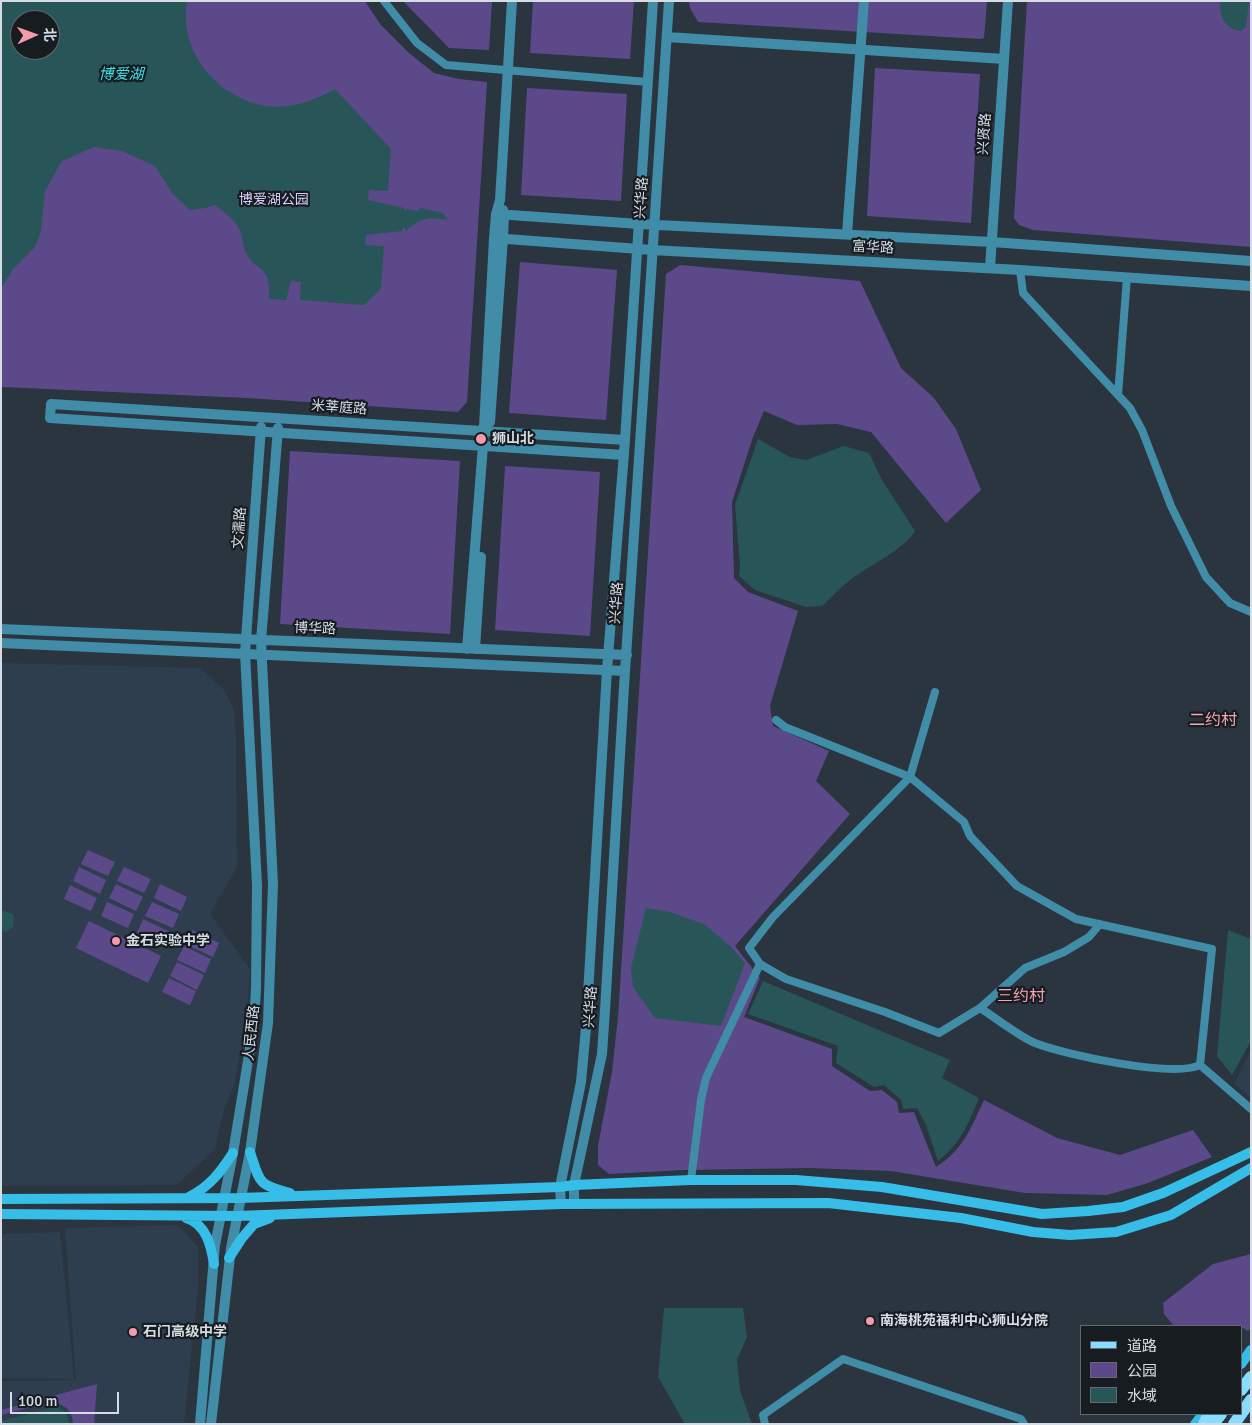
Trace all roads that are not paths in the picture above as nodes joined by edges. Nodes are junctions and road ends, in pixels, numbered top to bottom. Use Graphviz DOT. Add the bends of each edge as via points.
graph roads {
  1 [pos="384,1"];
  2 [pos="512,1"];
  3 [pos="653,1"];
  4 [pos="669,1"];
  5 [pos="864,1"];
  6 [pos="1008,1"];
  7 [pos="667,37"];
  8 [pos="860,50"];
  9 [pos="1004,59"];
  10 [pos="508,70"];
  11 [pos="648,82"];
  12 [pos="500,214"];
  13 [pos="639,224"];
  14 [pos="654,224"];
  15 [pos="847,234"];
  16 [pos="499,238"];
  17 [pos="992,242"];
  18 [pos="637,249"];
  19 [pos="652,250"];
  20 [pos="1251,261"];
  21 [pos="990,268"];
  22 [pos="1020,270"];
  23 [pos="1127,278"];
  24 [pos="1251,286"];
  25 [pos="1118,395"];
  26 [pos="262,417"];
  27 [pos="279,418"];
  28 [pos="486,431"];
  29 [pos="261,432"];
  30 [pos="278,433"];
  31 [pos="625,440"];
  32 [pos="486,446"];
  33 [pos="624,455"];
  34 [pos="1251,612"];
  35 [pos="1,629"];
  36 [pos="245,640"];
  37 [pos="262,641"];
  38 [pos="1,643"];
  39 [pos="471,649"];
  40 [pos="245,653"];
  41 [pos="262,654"];
  42 [pos="609,655"];
  43 [pos="627,655"];
  44 [pos="607,670"];
  45 [pos="626,671"];
  46 [pos="935,692"];
  47 [pos="776,720"];
  48 [pos="910,777"];
  49 [pos="1100,924"];
  50 [pos="760,964"];
  51 [pos="980,1008"];
  52 [pos="1200,1065"];
  53 [pos="1251,1109"];
  54 [pos="250,1152"];
  55 [pos="1251,1152"];
  56 [pos="233,1153"];
  57 [pos="1251,1168"];
  58 [pos="691,1180"];
  59 [pos="574,1185"];
  60 [pos="560,1187"];
  61 [pos="303,1196"];
  62 [pos="224,1198"];
  63 [pos="240,1198"];
  64 [pos="185,1199"];
  65 [pos="1,1200"];
  66 [pos="574,1203"];
  67 [pos="561,1204"];
  68 [pos="1,1214"];
  69 [pos="277,1215"];
  70 [pos="180,1216"];
  71 [pos="221,1216"];
  72 [pos="237,1216"];
  73 [pos="230,1258"];
  74 [pos="214,1264"];
  75 [pos="1251,1350"];
  76 [pos="1242,1363"];
  77 [pos="1251,1377"];
  78 [pos="1242,1389"];
  79 [pos="1251,1400"];
  80 [pos="1242,1413"];
  81 [pos="200,1424"];
  82 [pos="211,1424"];
  83 [pos="765,1424"];
  84 [pos="1024,1424"];
  1 -- 10 [label="street" via="416,43 446,65"];
  2 -- 10 [label="street"];
  3 -- 11 [label="street, 兴华路"];
  4 -- 7 [label="street, 兴华路"];
  5 -- 8 [label="street"];
  6 -- 9 [label="street, 兴贤路"];
  7 -- 8 [label="street"];
  7 -- 14 [label="street, 兴华路"];
  8 -- 9 [label="street"];
  8 -- 15 [label="street"];
  9 -- 17 [label="street, 兴贤路"];
  10 -- 11 [label="street"];
  10 -- 12 [label="street"];
  11 -- 13 [label="street, 兴华路"];
  12 -- 13 [label="street, 富华路"];
  12 -- 16 [label="street"];
  13 -- 14 [label="street, 富华路"];
  13 -- 18 [label="street, 兴华路"];
  14 -- 15 [label="street, 富华路"];
  14 -- 19 [label="street, 兴华路"];
  15 -- 17 [label="street, 富华路"];
  16 -- 18 [label="street, 富华路"];
  16 -- 28 [label="street"];
  17 -- 20 [label="street, 富华路"];
  17 -- 21 [label="street, 兴贤路"];
  18 -- 19 [label="street, 富华路"];
  18 -- 31 [label="street, 兴华路"];
  19 -- 21 [label="street, 富华路"];
  19 -- 43 [label="street, 兴华路"];
  21 -- 22 [label="street, 富华路"];
  22 -- 23 [label="street, 富华路"];
  22 -- 25 [label="street" via="1023,293"];
  23 -- 24 [label="street, 富华路"];
  23 -- 25 [label="street"];
  25 -- 34 [label="street" via="1130,408 1142,430 1171,506 1206,577 1230,603"];
  26 -- 27 [label="street, 米莘庭路"];
  26 -- 29 [label="street, 文濡路"];
  26 -- 29 [label="street, 米莘庭路" via="51,404 50,418"];
  27 -- 28 [label="street, 米莘庭路"];
  27 -- 30 [label="street"];
  28 -- 31 [label="street, 米莘庭路"];
  28 -- 32 [label="street"];
  29 -- 30 [label="street, 米莘庭路"];
  29 -- 36 [label="street, 文濡路"];
  30 -- 32 [label="street, 米莘庭路"];
  30 -- 37 [label="street"];
  31 -- 33 [label="street, 兴华路"];
  32 -- 33 [label="street, 米莘庭路"];
  32 -- 39 [label="street"];
  33 -- 42 [label="street, 兴华路"];
  35 -- 36 [label="street, 博华路"];
  36 -- 37 [label="street, 博华路"];
  36 -- 40 [label="street, 文濡路"];
  37 -- 39 [label="street, 博华路"];
  37 -- 41 [label="street, 人民西路"];
  38 -- 40 [label="street, 博华路"];
  39 -- 42 [label="street, 博华路"];
  40 -- 41 [label="street, 博华路"];
  40 -- 56 [label="street, 文濡路" via="257,885 256,988 254,1024"];
  41 -- 44 [label="street, 博华路"];
  41 -- 54 [label="street, 人民西路" via="273,884 268,1023"];
  42 -- 43 [label="street, 博华路"];
  42 -- 44 [label="street, 兴华路"];
  43 -- 45 [label="street, 兴华路"];
  44 -- 45 [label="street, 博华路"];
  44 -- 60 [label="street, 兴华路" via="585,1046"];
  45 -- 59 [label="street, 兴华路" via="602,1054"];
  46 -- 48 [label="street"];
  47 -- 48 [label="street" via="784,727"];
  48 -- 49 [label="street" via="964,822 970,836 1017,886 1076,919"];
  48 -- 50 [label="street" via="773,916 749,948"];
  49 -- 51 [label="street" via="1089,937 1064,952 1025,968"];
  49 -- 52 [label="street" via="1212,949"];
  50 -- 51 [label="street" via="786,979 939,1033"];
  50 -- 58 [label="street" via="706,1078"];
  51 -- 52 [label="street" via="1034,1043 1080,1056 1173,1070"];
  52 -- 53 [label="street"];
  54 -- 61 [label="main road" via="262,1184"];
  54 -- 63 [label="street, 人民西路"];
  55 -- 58 [label="main road" via="1163,1193 1123,1207 1042,1214 882,1187 796,1180"];
  56 -- 62 [label="street, 文濡路"];
  56 -- 64 [label="main road" via="220,1174 201,1191"];
  57 -- 66 [label="main road" via="1171,1215 1116,1232 1070,1235 1033,1232 962,1218 828,1203"];
  58 -- 59 [label="main road"];
  59 -- 60 [label="main road"];
  59 -- 66 [label="street, 兴华路"];
  60 -- 61 [label="main road"];
  60 -- 67 [label="street, 兴华路"];
  61 -- 63 [label="main road"];
  62 -- 63 [label="main road"];
  62 -- 64 [label="main road"];
  62 -- 71 [label="street, 文濡路"];
  63 -- 72 [label="street, 人民西路"];
  64 -- 65 [label="main road"];
  66 -- 67 [label="main road"];
  67 -- 69 [label="main road"];
  68 -- 70 [label="main road"];
  69 -- 72 [label="main road"];
  69 -- 73 [label="main road" via="254,1224"];
  70 -- 71 [label="main road"];
  70 -- 74 [label="main road" via="193,1220 204,1231"];
  71 -- 72 [label="main road"];
  71 -- 74 [label="street, 文濡路"];
  72 -- 73 [label="street, 人民西路"];
  73 -- 82 [label="street, 人民西路"];
  74 -- 81 [label="street, 文濡路"];
  75 -- 76 [label="main road"];
  77 -- 78 [label="main road"];
  79 -- 80 [label="main road"];
  83 -- 84 [label="street" via="763,1415 843,1359 1021,1419"];
}
